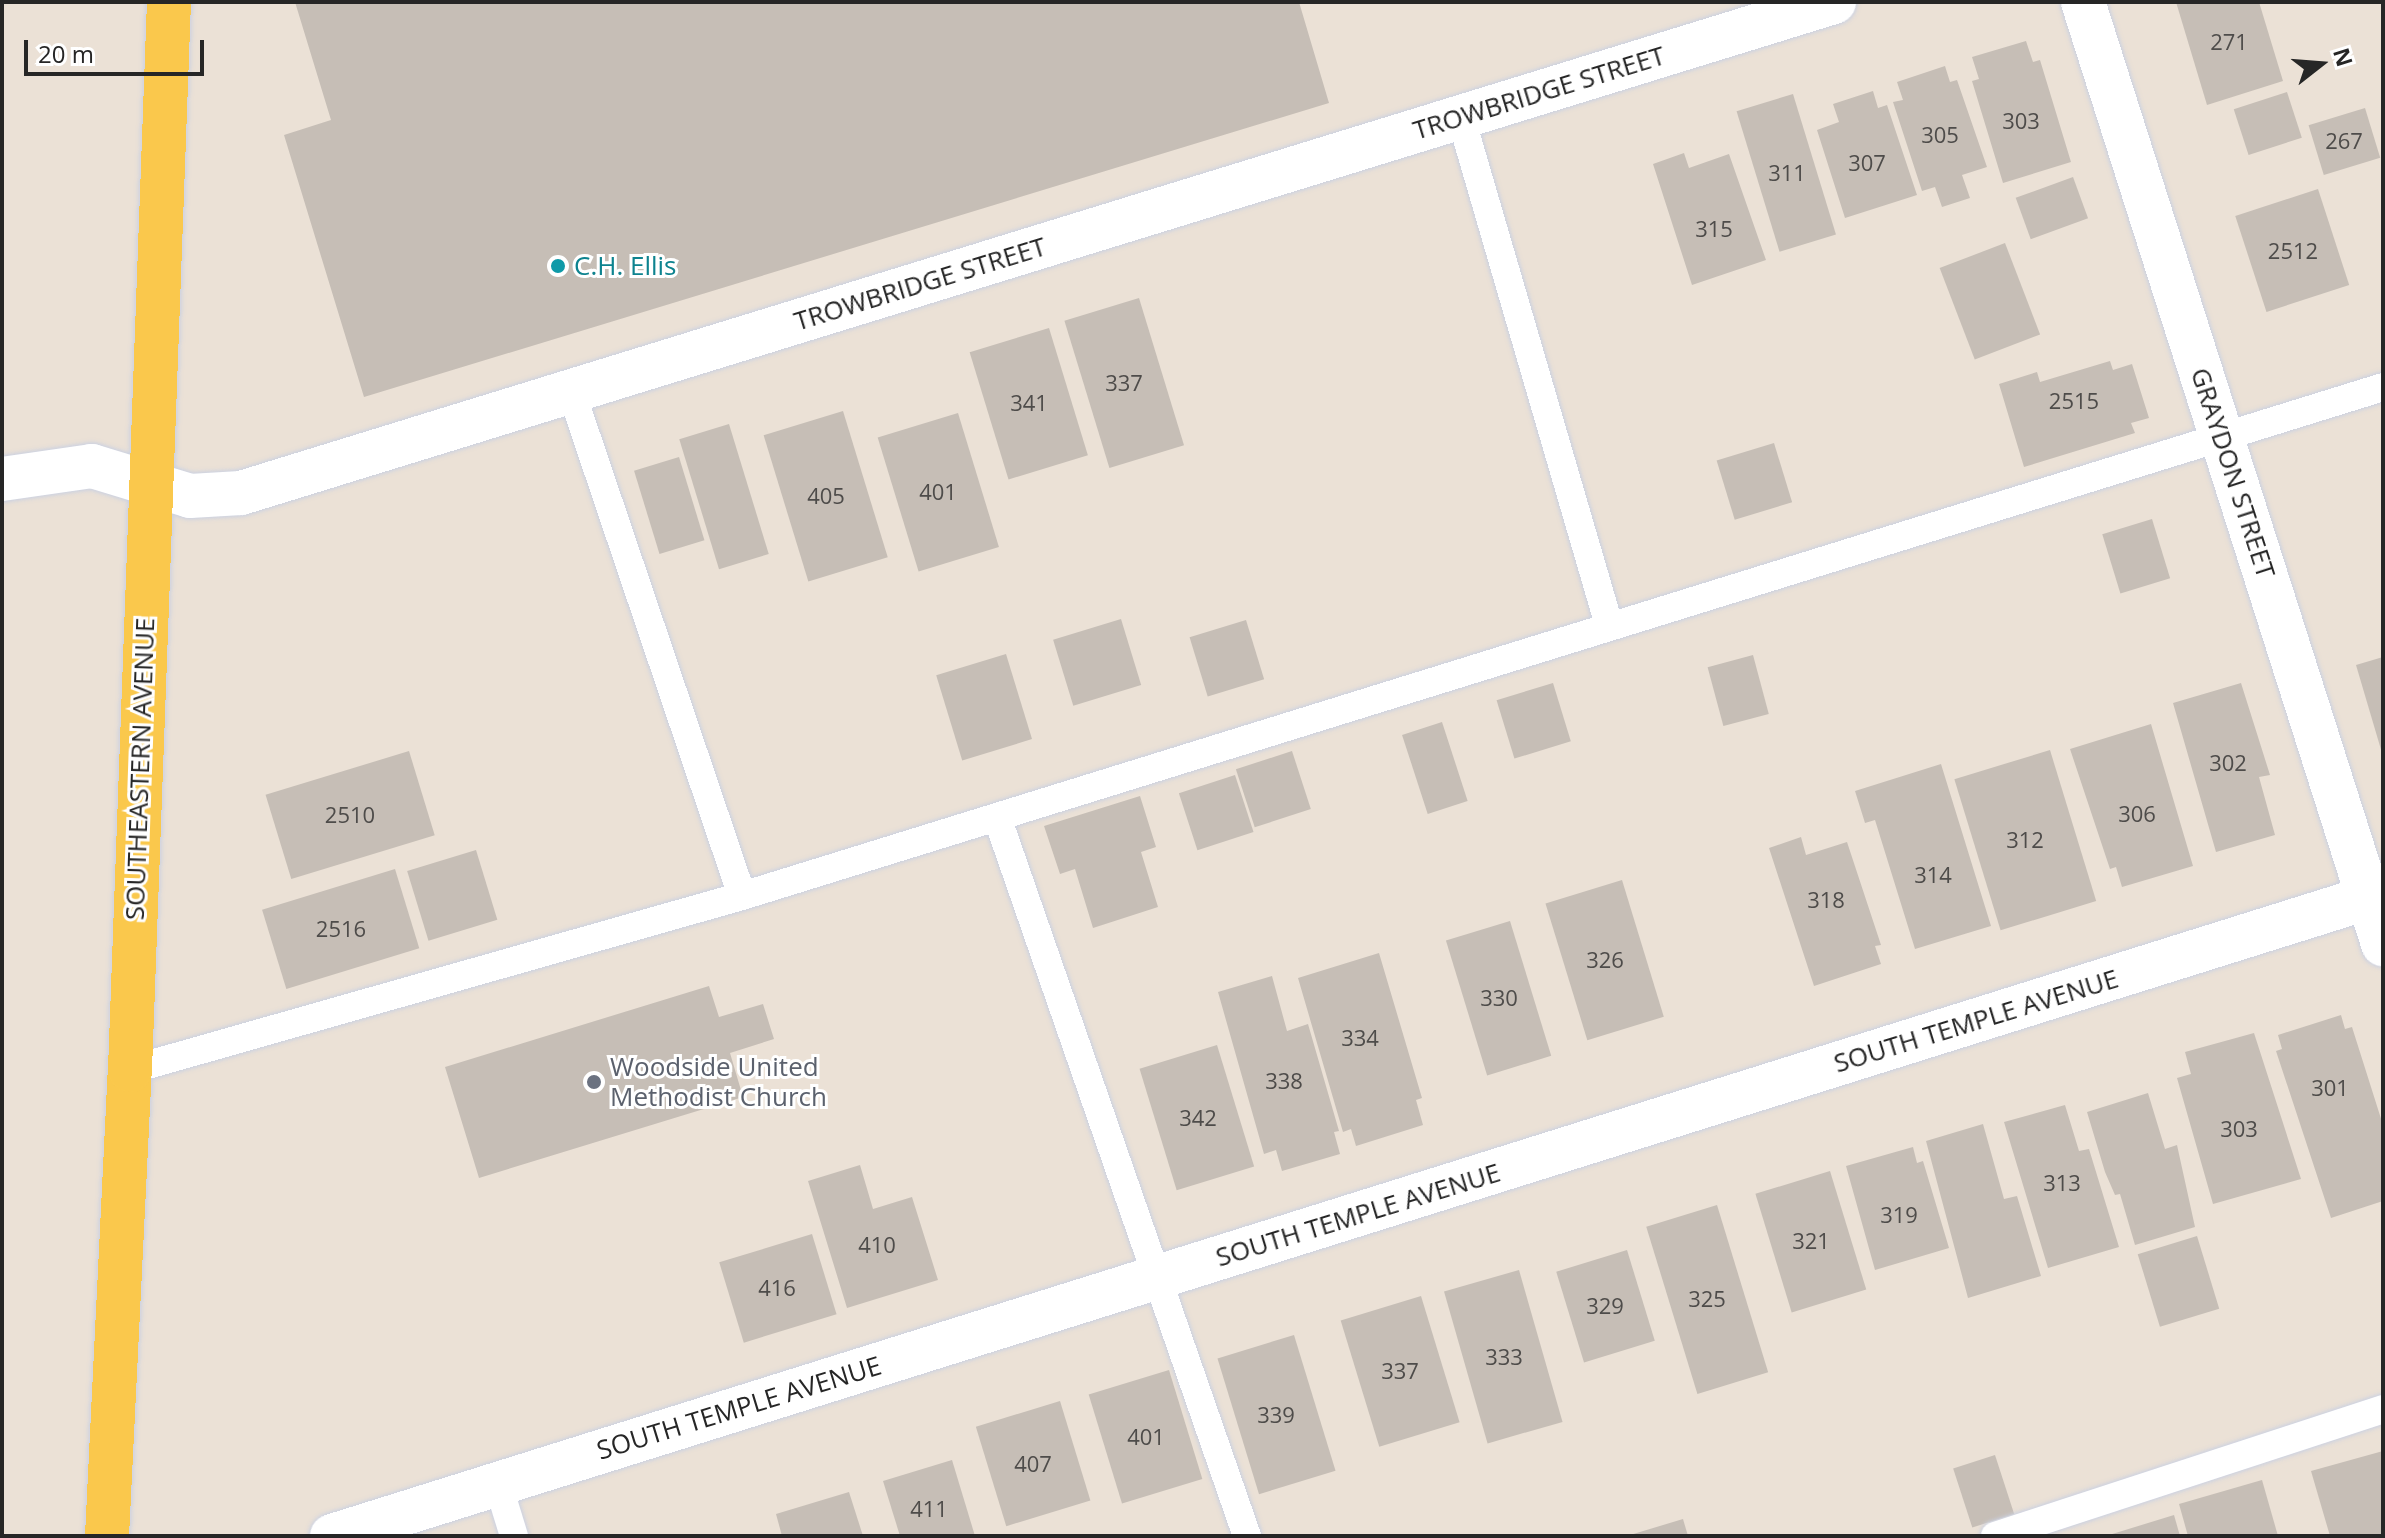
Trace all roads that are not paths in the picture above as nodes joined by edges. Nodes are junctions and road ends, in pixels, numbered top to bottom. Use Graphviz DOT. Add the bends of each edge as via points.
graph roads {
  1 [pos="169,2"];
  2 [pos="1834,2"];
  3 [pos="2083,2"];
  4 [pos="1461,118"];
  5 [pos="2383,387"];
  6 [pos="571,391"];
  7 [pos="2221,435"];
  8 [pos="2,479"];
  9 [pos="150,482"];
  10 [pos="1609,625"];
  11 [pos="997,817"];
  12 [pos="742,896"];
  13 [pos="2376,896"];
  14 [pos="2383,944"];
  15 [pos="130,1070"];
  16 [pos="1159,1277"];
  17 [pos="2383,1409"];
  18 [pos="498,1484"];
  19 [pos="107,1536"];
  20 [pos="332,1536"];
  21 [pos="514,1536"];
  22 [pos="1247,1536"];
  23 [pos="1995,1536"];
  1 -- 9 [label="main road, SOUTHEASTERN AVENUE"];
  2 -- 4 [label="street, TROWBRIDGE STREET"];
  3 -- 7 [label="street, GRAYDON STREET"];
  4 -- 6 [label="street, TROWBRIDGE STREET"];
  4 -- 10 [label="lane"];
  5 -- 7 [label="lane"];
  6 -- 9 [label="street, TROWBRIDGE STREET" via="241,493 190,496"];
  6 -- 12 [label="lane"];
  7 -- 10 [label="lane"];
  7 -- 13 [label="street, GRAYDON STREET"];
  8 -- 9 [label="street, TROWBRIDGE STREET" via="77,466 106,468"];
  9 -- 15 [label="main road, SOUTHEASTERN AVENUE"];
  10 -- 11 [label="lane"];
  11 -- 12 [label="lane"];
  11 -- 16 [label="lane"];
  12 -- 15 [label="lane"];
  13 -- 14 [label="street, GRAYDON STREET"];
  13 -- 16 [label="street, SOUTH TEMPLE AVENUE"];
  15 -- 19 [label="main road, SOUTHEASTERN AVENUE"];
  16 -- 18 [label="street, SOUTH TEMPLE AVENUE"];
  16 -- 22 [label="lane"];
  17 -- 23 [label="lane"];
  18 -- 20 [label="street, SOUTH TEMPLE AVENUE"];
  18 -- 21 [label="lane"];
}
